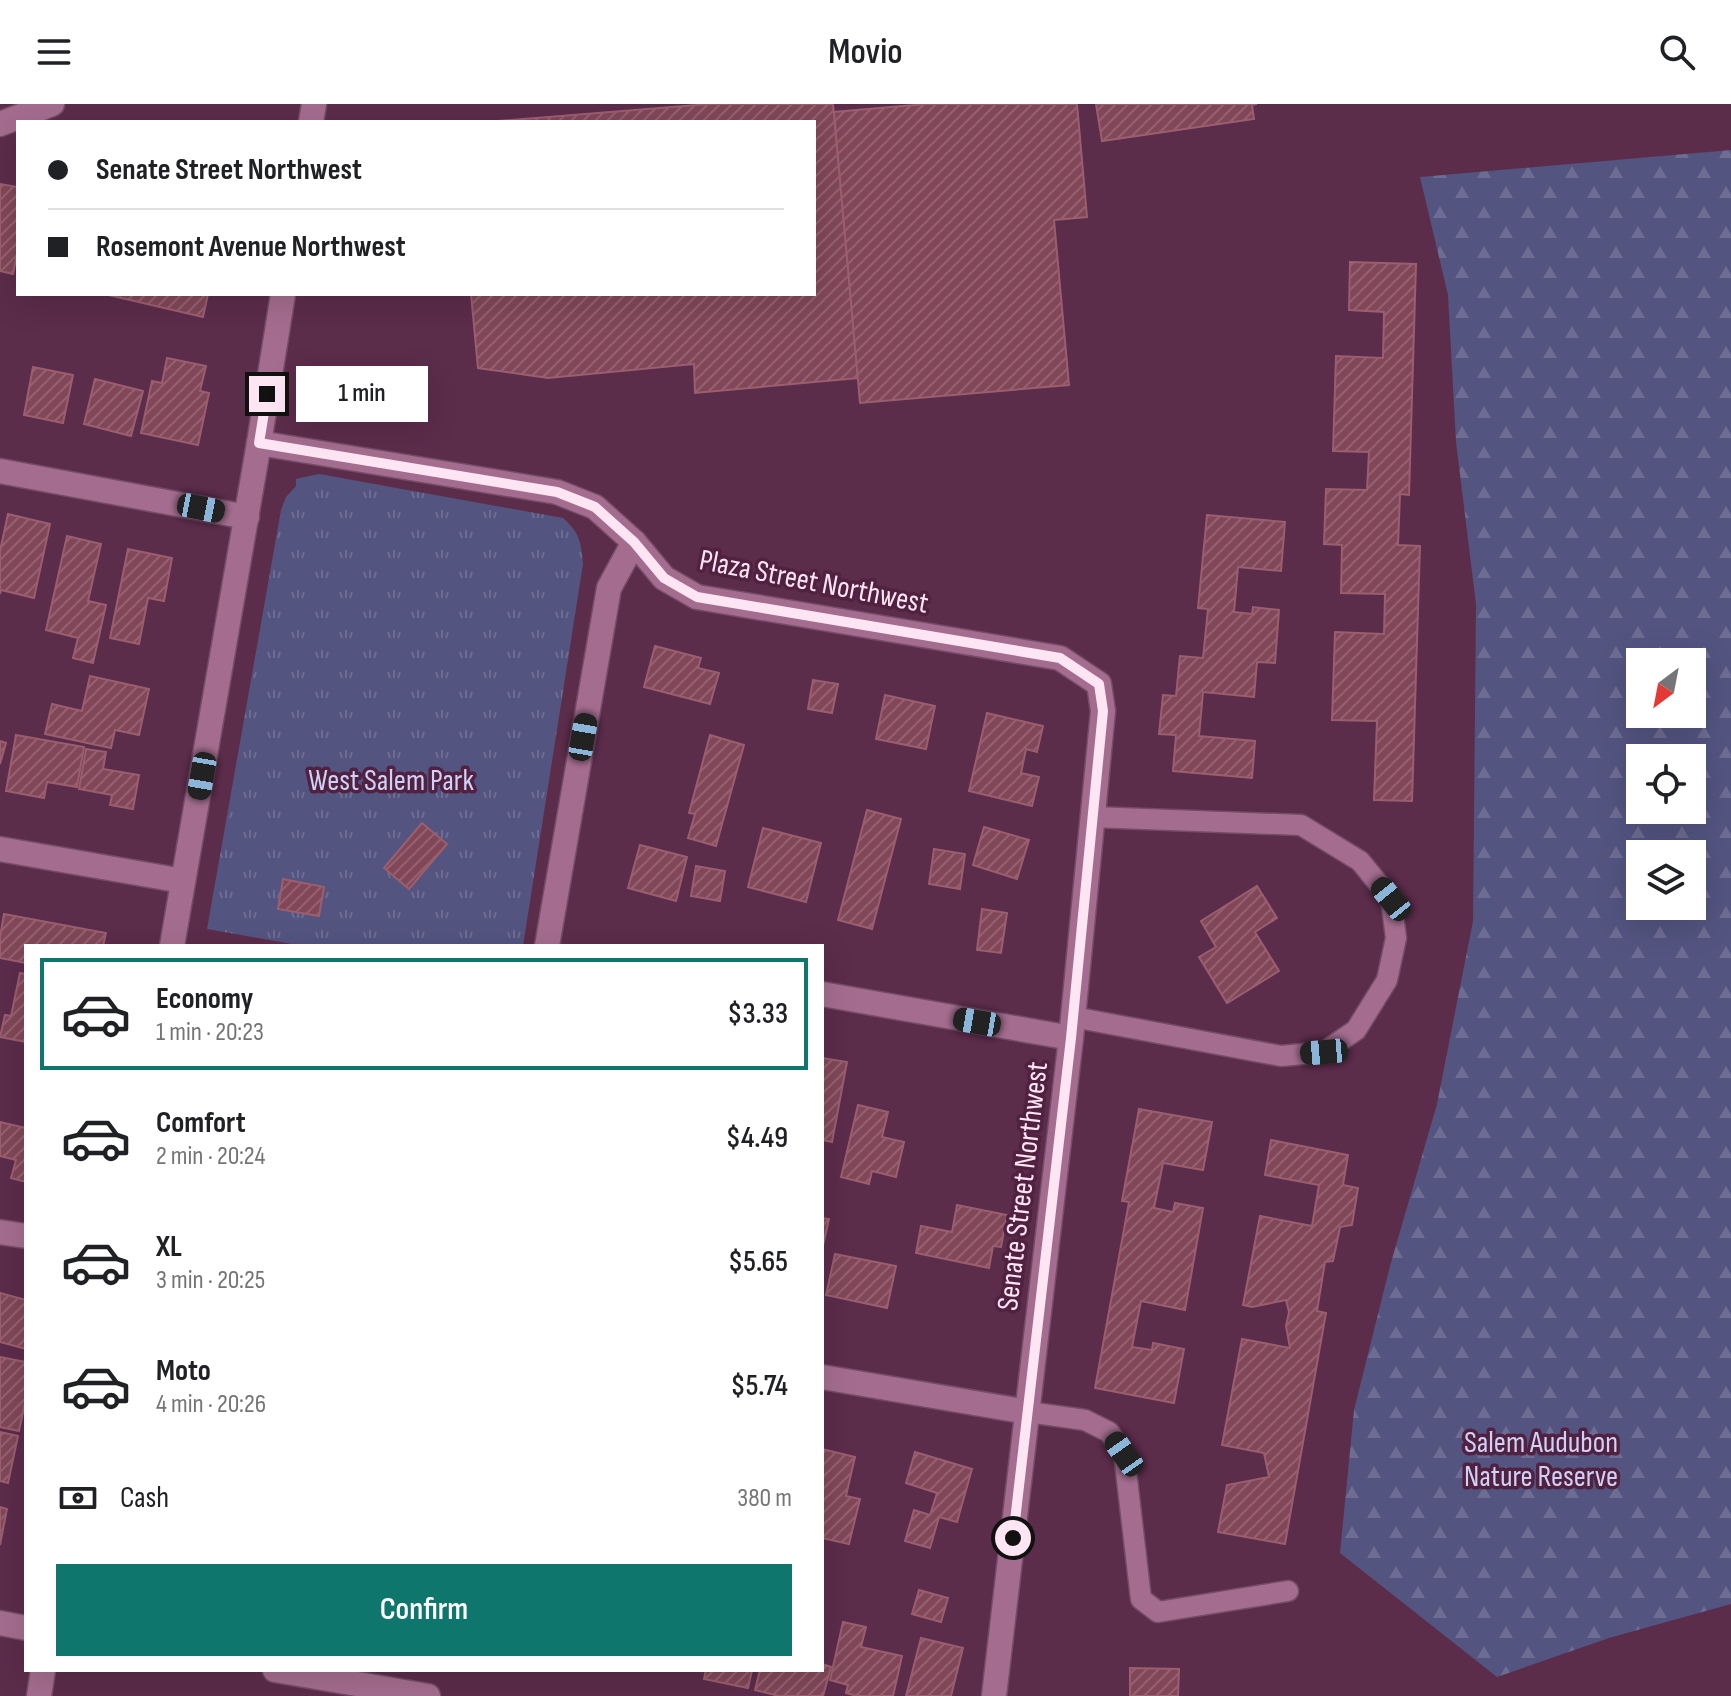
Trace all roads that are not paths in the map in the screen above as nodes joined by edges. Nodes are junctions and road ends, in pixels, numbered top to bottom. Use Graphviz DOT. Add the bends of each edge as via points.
graph roads {
  1 [pos="52,104"];
  2 [pos="0,124"];
  3 [pos="283,296"];
  4 [pos="259,443"];
  5 [pos="0,471"];
  6 [pos="247,517"];
  7 [pos="634,542"];
  8 [pos="1099,684"];
  9 [pos="1093,817"];
  10 [pos="0,849"];
  11 [pos="183,881"];
  12 [pos="172,944"];
  13 [pos="548,944"];
  14 [pos="824,994"];
  15 [pos="1072,1028"];
  16 [pos="0,1232"];
  17 [pos="24,1236"];
  18 [pos="824,1377"];
  19 [pos="1028,1412"];
  20 [pos="1288,1591"];
  21 [pos="0,1623"];
  22 [pos="24,1628"];
  23 [pos="43,1672"];
  24 [pos="287,1672"];
  25 [pos="39,1696"];
  26 [pos="428,1696"];
  27 [pos="994,1696"];
  1 -- 2 [label="street"];
  3 -- 4 [label="street"];
  4 -- 6 [label="street"];
  4 -- 7 [label="street, Plaza Street Northwest" via="557,492 595,507"];
  5 -- 6 [label="street"];
  6 -- 11 [label="street"];
  7 -- 8 [label="street, Plaza Street Northwest" via="664,578 697,597 1060,658"];
  7 -- 13 [label="street" via="609,588"];
  8 -- 9 [label="street, Senate Street Northwest" via="1103,711"];
  9 -- 15 [label="street, Senate Street Northwest"];
  9 -- 15 [label="lane" via="1301,825 1360,861 1391,899 1396,938 1387,980 1356,1030 1324,1052 1281,1056"];
  10 -- 11 [label="street"];
  11 -- 12 [label="street"];
  14 -- 15 [label="street"];
  15 -- 19 [label="street, Senate Street Northwest"];
  16 -- 17 [label="street"];
  18 -- 19 [label="street"];
  19 -- 20 [label="lane" via="1085,1420 1109,1432 1124,1454 1141,1599 1158,1612"];
  19 -- 27 [label="street, Senate Street Northwest"];
  21 -- 22 [label="street"];
  23 -- 25 [label="street"];
  24 -- 26 [label="street"];
}
